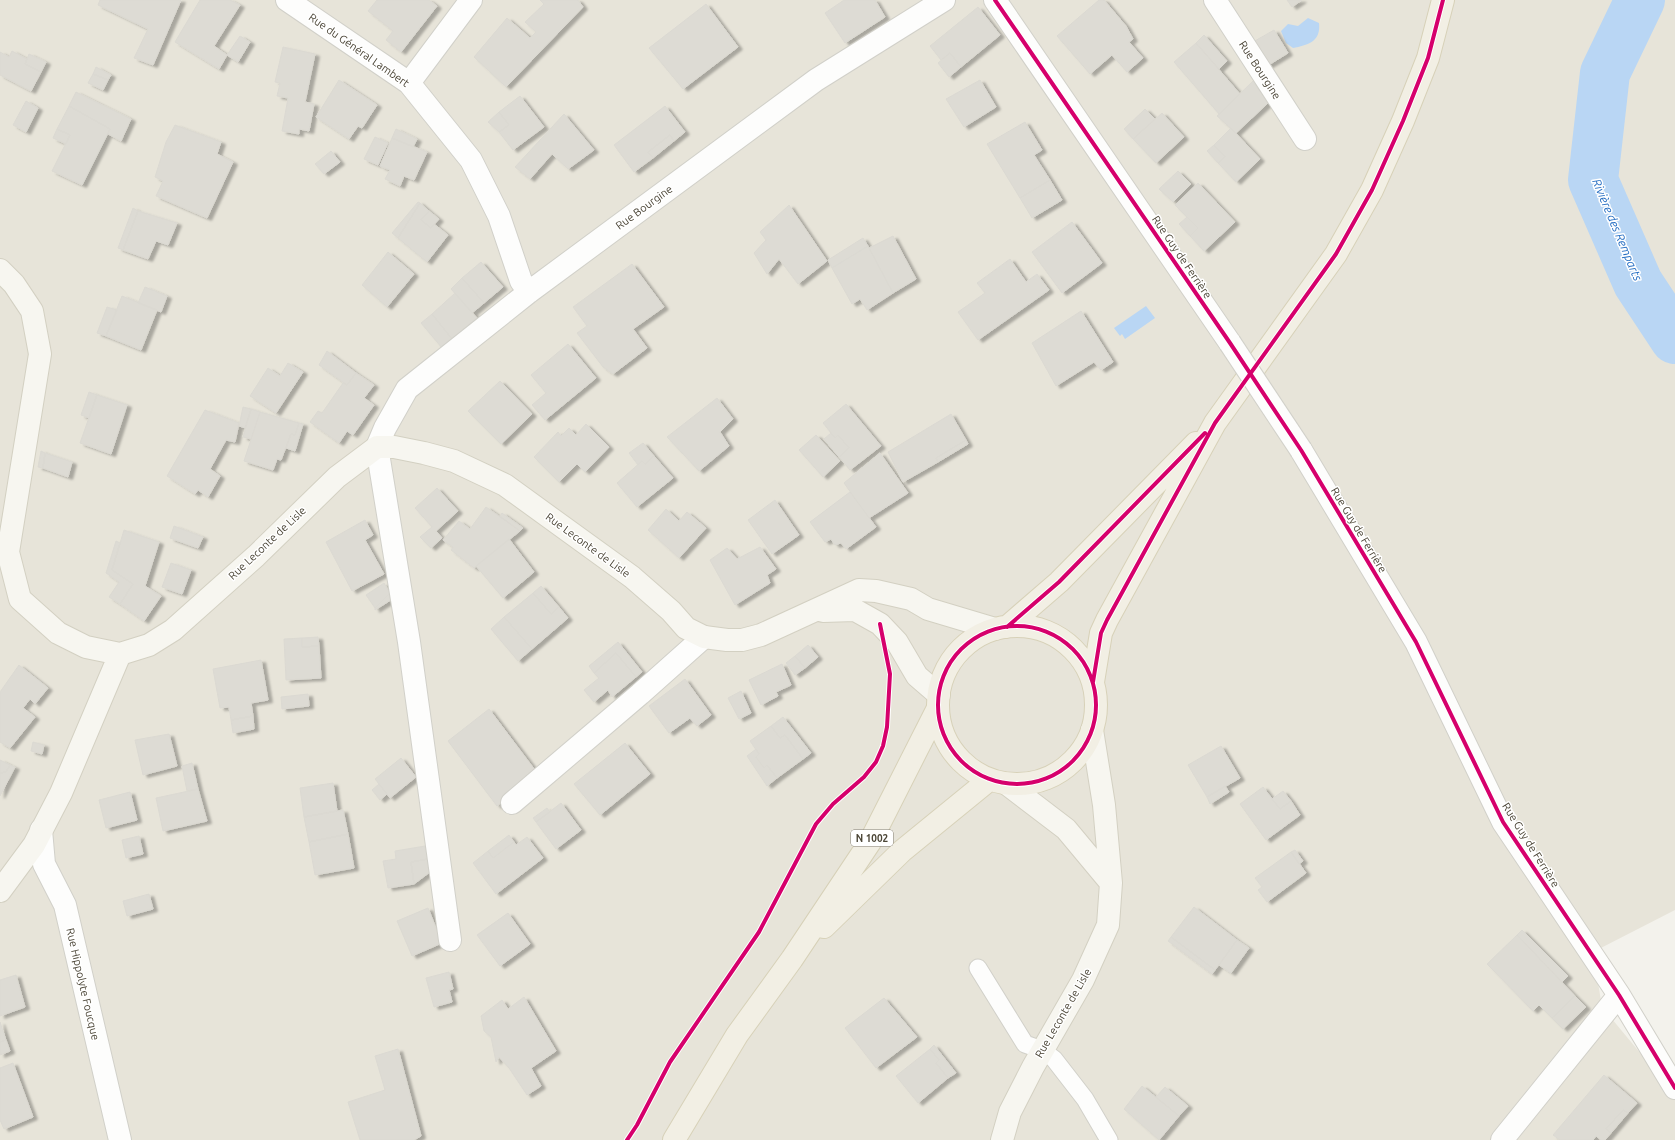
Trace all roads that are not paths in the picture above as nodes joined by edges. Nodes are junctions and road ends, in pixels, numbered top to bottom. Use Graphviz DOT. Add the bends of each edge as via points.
graph roads {
  1 [pos="287,0"];
  2 [pos="471,0"];
  3 [pos="944,0"];
  4 [pos="995,0"];
  5 [pos="1215,0"];
  6 [pos="1443,0"];
  7 [pos="409,83"];
  8 [pos="1305,139"];
  9 [pos="0,270"];
  10 [pos="529,292"];
  11 [pos="1215,423"];
  12 [pos="377,447"];
  13 [pos="814,611"];
  14 [pos="1001,628"];
  15 [pos="704,636"];
  16 [pos="120,654"];
  17 [pos="1093,682"];
  18 [pos="938,702"];
  19 [pos="1092,730"];
  20 [pos="998,782"];
  21 [pos="512,803"];
  22 [pos="41,830"];
  23 [pos="1111,883"];
  24 [pos="0,891"];
  25 [pos="450,940"];
  26 [pos="792,959"];
  27 [pos="978,968"];
  28 [pos="1618,995"];
  29 [pos="1042,1050"];
  30 [pos="1675,1088"];
  31 [pos="120,1140"];
  32 [pos="674,1140"];
  33 [pos="1002,1140"];
  34 [pos="1109,1140"];
  35 [pos="1502,1140"];
  1 -- 7 [label="street, Rue du Général Lambert"];
  2 -- 7 [label="street"];
  3 -- 10 [label="street, Rue Bourgine" via="816,80"];
  4 -- 28 [label="street, Rue Guy de Ferrière, bridge" via="1301,450 1416,642 1503,822"];
  5 -- 8 [label="street, Rue Bourgine"];
  6 -- 11 [label="main road" via="1428,58 1404,121 1372,190 1336,254"];
  7 -- 10 [label="street, Rue du Général Lambert" via="471,160 499,216 521,281"];
  9 -- 16 [label="main road, Rue Leconte de Lisle" via="14,284 32,311 40,354 8,552 20,599 58,633 86,647"];
  10 -- 12 [label="street, Rue Bourgine" via="407,389"];
  11 -- 14 [label="main road" via="1060,582"];
  11 -- 17 [label="main road" via="1107,620 1101,633"];
  12 -- 15 [label="main road, Rue Leconte de Lisle" via="394,447 454,461 505,485 632,577 671,611 686,628"];
  12 -- 16 [label="main road, Rue Leconte de Lisle" via="337,477 256,556 173,630 149,645"];
  12 -- 25 [label="street" via="409,642"];
  13 -- 14 [label="main road, Rue Leconte de Lisle" via="859,590 876,591 911,599 928,609"];
  13 -- 15 [label="main road, Rue Leconte de Lisle" via="760,635 742,640"];
  13 -- 18 [label="main road, Rue Leconte de Lisle" via="855,610 880,624 897,642 916,676"];
  14 -- 17 [label="main road" via="1023,626 1054,635 1078,655"];
  14 -- 18 [label="main road" via="981,635 957,654 942,680"];
  15 -- 21 [label="street"];
  16 -- 22 [label="main road" via="61,793"];
  17 -- 19 [label="main road" via="1096,714"];
  18 -- 20 [label="main road" via="940,722 951,749 974,772"];
  18 -- 26 [label="main road, N 1002" via="870,842"];
  19 -- 20 [label="main road" via="1079,754 1059,772 1034,783"];
  19 -- 23 [label="main road, Rue Leconte de Lisle" via="1104,806"];
  20 -- 23 [label="main road" via="1066,829"];
  20 -- 26 [label="main road, N 1002" via="902,851"];
  22 -- 24 [label="main road" via="34,844"];
  22 -- 31 [label="street, Rue Hippolyte Foucque" via="44,864 65,905"];
  23 -- 29 [label="main road, Rue Leconte de Lisle" via="1108,925 1083,980"];
  26 -- 32 [label="main road, N 1002" via="737,1035"];
  27 -- 29 [label="lane" via="1025,1044"];
  28 -- 30 [label="street, Rue Guy de Ferrière"];
  28 -- 35 [label="street"];
  29 -- 33 [label="main road, Rue Leconte de Lisle" via="1010,1112"];
  29 -- 34 [label="lane" via="1054,1059 1086,1099"];
}
